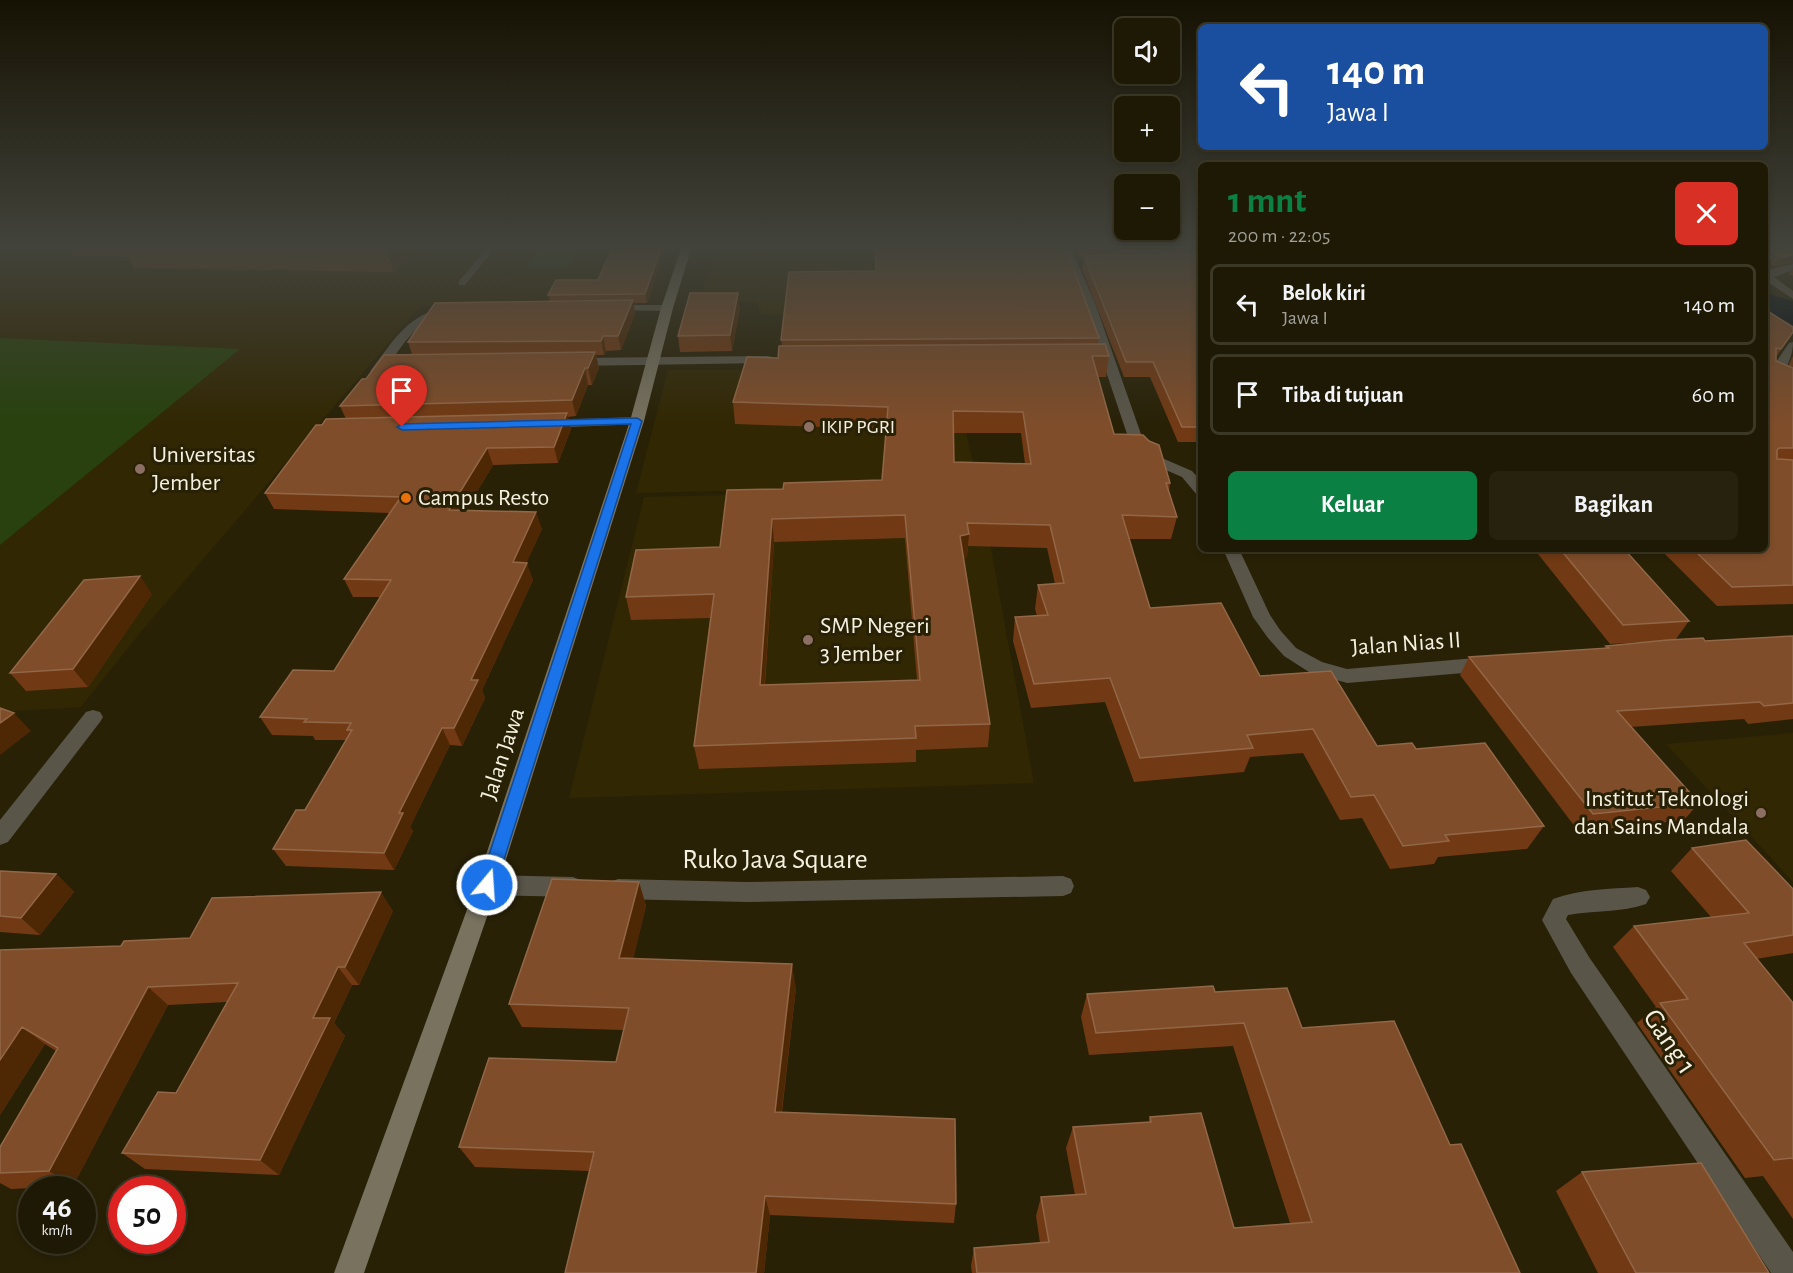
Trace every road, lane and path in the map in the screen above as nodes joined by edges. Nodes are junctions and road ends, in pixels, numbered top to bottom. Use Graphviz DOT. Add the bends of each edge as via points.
graph roads {
  1 [pos="1090,305"];
  2 [pos="667,308"];
  3 [pos="595,309"];
  4 [pos="463,310"];
  5 [pos="1793,346"];
  6 [pos="776,360"];
  7 [pos="559,362"];
  8 [pos="652,362"];
  9 [pos="1774,375"];
  10 [pos="369,382"];
  11 [pos="637,421"];
  12 [pos="531,424"];
  13 [pos="1180,469"];
  14 [pos="1198,469"];
  15 [pos="1198,487"];
  16 [pos="1232,552"];
  17 [pos="1501,663"];
  18 [pos="93,717"];
  19 [pos="0,836"];
  20 [pos="487,885"];
  21 [pos="1063,886"];
  22 [pos="1638,897"];
  23 [pos="349,1273"];
  24 [pos="1788,1273"];
  1 -- 13 [label="street" via="1103,358 1140,446 1156,462"];
  2 -- 3 [label="street"];
  2 -- 8 [label="main road, Jalan Jawa"];
  4 -- 10 [label="street" via="430,313 418,320 389,363"];
  5 -- 9 [label="street"];
  6 -- 8 [label="street"];
  7 -- 8 [label="street"];
  8 -- 11 [label="main road, Jalan Jawa"];
  11 -- 12 [label="street"];
  11 -- 20 [label="main road, Jalan Jawa"];
  13 -- 14 [label="street"];
  13 -- 15 [label="street"];
  16 -- 17 [label="street, Jalan Nias II" via="1262,617 1274,634 1290,652 1326,671 1347,676"];
  18 -- 19 [label="street"];
  20 -- 21 [label="street, Ruko Java Square" via="747,892"];
  20 -- 23 [label="main road, Jalan Jawa"];
  22 -- 24 [label="street, Gang 1" via="1561,906 1554,920 1586,975"];
}
